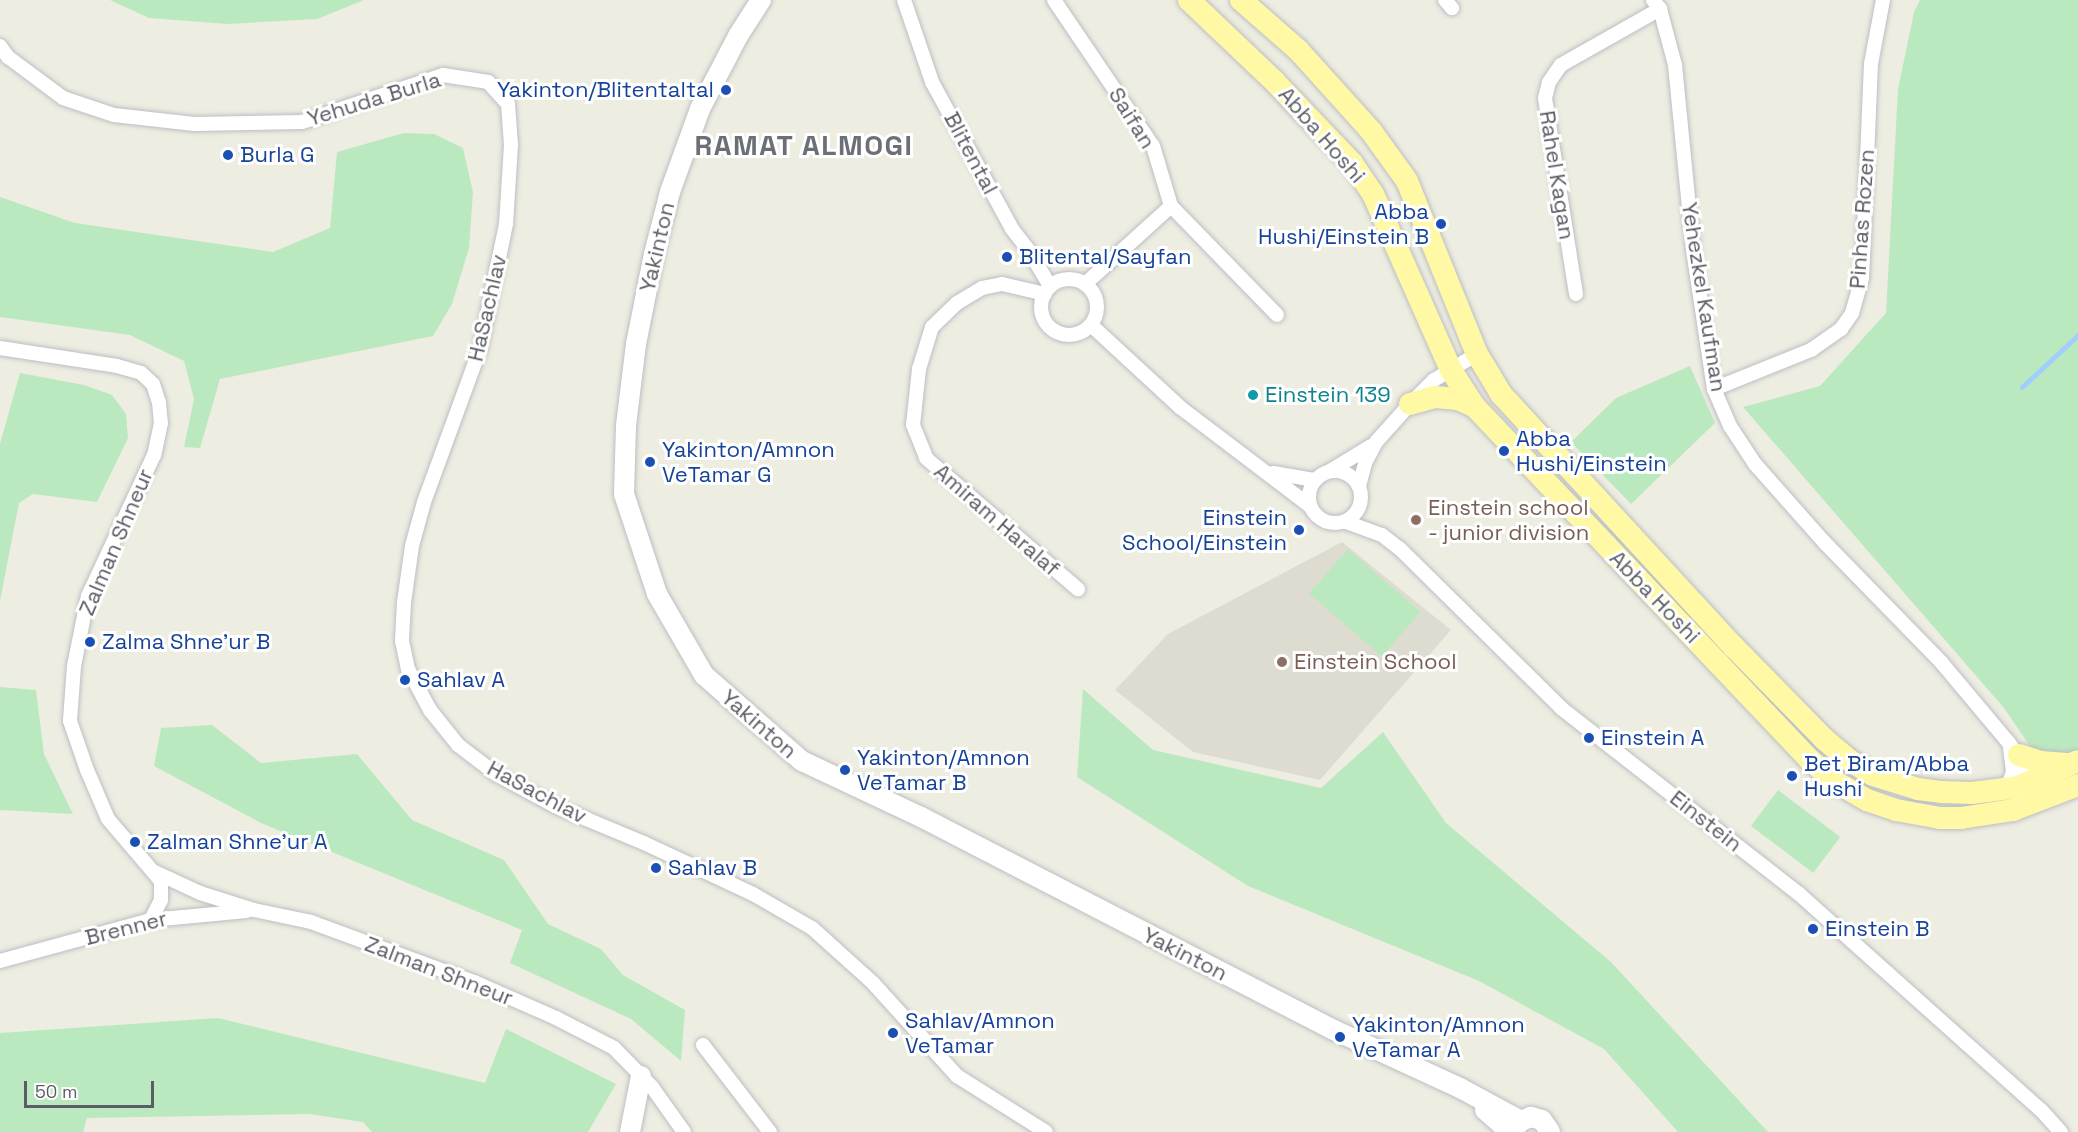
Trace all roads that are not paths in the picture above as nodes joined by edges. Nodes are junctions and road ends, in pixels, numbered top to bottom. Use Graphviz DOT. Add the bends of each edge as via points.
graph roads {
  1 [pos="761,0"];
  2 [pos="898,0"];
  3 [pos="1054,0"];
  4 [pos="1189,0"];
  5 [pos="1241,0"];
  6 [pos="1262,0"];
  7 [pos="1883,0"];
  8 [pos="1657,5"];
  9 [pos="906,6"];
  10 [pos="0,45"];
  11 [pos="1299,51"];
  12 [pos="508,104"];
  13 [pos="1171,206"];
  14 [pos="1085,284"];
  15 [pos="1048,290"];
  16 [pos="1576,294"];
  17 [pos="1277,315"];
  18 [pos="1090,325"];
  19 [pos="0,348"];
  20 [pos="1476,354"];
  21 [pos="1451,370"];
  22 [pos="1714,389"];
  23 [pos="1410,404"];
  24 [pos="1474,406"];
  25 [pos="1376,442"];
  26 [pos="1260,468"];
  27 [pos="1330,471"];
  28 [pos="1315,480"];
  29 [pos="1359,486"];
  30 [pos="1309,505"];
  31 [pos="1346,522"];
  32 [pos="1078,589"];
  33 [pos="2014,749"];
  34 [pos="2076,770"];
  35 [pos="2027,784"];
  36 [pos="2001,790"];
  37 [pos="2001,813"];
  38 [pos="155,872"];
  39 [pos="254,910"];
  40 [pos="151,920"];
  41 [pos="0,961"];
  42 [pos="703,1045"];
  43 [pos="641,1076"];
  44 [pos="1515,1128"];
  45 [pos="630,1132"];
  46 [pos="684,1132"];
  47 [pos="770,1132"];
  48 [pos="1046,1132"];
  49 [pos="1550,1132"];
  50 [pos="2061,1132"];
  1 -- 44 [label="street, Yakinton" via="700,109 670,192 636,344 626,426 624,494 657,594 704,675 802,761 1334,1030 1460,1088"];
  2 -- 9 [label="street, Blitental"];
  3 -- 13 [label="street, Saifan" via="1153,146"];
  4 -- 21 [label="main road, Abba Hoshi" via="1352,163 1373,194"];
  5 -- 11 [label="main road, Abba Hoshi"];
  6 -- 11 [label="main road"];
  7 -- 22 [label="street, Pinhas Rozen" via="1871,64 1862,278 1852,313 1841,329 1810,350"];
  8 -- 16 [label="street, Rahel Kagan" via="1561,65 1549,82 1545,98"];
  8 -- 22 [label="street, Yehezkel Kaufman" via="1676,65 1693,249"];
  9 -- 15 [label="street, Blitental" via="932,82"];
  10 -- 12 [label="street, Yehuda Burla" via="8,57 63,98 114,115 194,124 302,122 443,75 488,82"];
  11 -- 20 [label="main road, Abba Hoshi" via="1371,131 1407,181"];
  12 -- 48 [label="street, HaSachlav" via="511,145 506,224 480,349 424,502 412,546 402,641 408,669 430,710 458,745 496,774 555,806 753,894 812,928 873,982 957,1076"];
  13 -- 14 [label="street"];
  13 -- 17 [label="street, Saifan"];
  14 -- 15 [label="street" via="1067,280"];
  14 -- 18 [label="street" via="1096,299"];
  15 -- 18 [label="street" via="1041,311 1057,333 1075,334"];
  15 -- 32 [label="street, Amiram Haralaf" via="1002,284 982,288 957,303 932,327 919,369 913,425 926,458"];
  18 -- 26 [label="street" via="1181,408"];
  19 -- 38 [label="street, Zalman Shneur" via="141,373 153,384 159,402 161,423 154,455 88,596 74,666 70,721 108,819"];
  20 -- 21 [label="street"];
  20 -- 36 [label="main road, Abba Hoshi" via="1501,394 1734,647 1849,760 1873,775 1918,789 1972,793"];
  21 -- 23 [label="street" via="1434,380"];
  21 -- 24 [label="main road, Abba Hoshi"];
  22 -- 33 [label="street, Yehezkel Kaufman" via="1730,426 1755,464 1825,543 1941,662"];
  23 -- 24 [label="main road" via="1435,397 1458,399"];
  23 -- 25 [label="street"];
  24 -- 37 [label="main road, Abba Hoshi" via="1834,781 1867,800 1918,815 1961,818"];
  25 -- 27 [label="street"];
  25 -- 29 [label="street"];
  26 -- 28 [label="street" via="1290,478"];
  26 -- 30 [label="street"];
  27 -- 28 [label="street"];
  27 -- 29 [label="street" via="1347,474"];
  28 -- 30 [label="street" via="1310,487"];
  29 -- 31 [label="street" via="1358,510"];
  30 -- 31 [label="street" via="1320,520"];
  31 -- 50 [label="street, Einstein" via="1382,535 1400,549 1562,708 1798,893"];
  33 -- 34 [label="main road" via="2040,762"];
  33 -- 35 [label="street, Yehezkel Kaufman" via="2025,767"];
  33 -- 36 [label="street" via="2013,772"];
  34 -- 35 [label="main road, Abba Hoshi"];
  34 -- 37 [label="main road, Abba Hoshi" via="2040,801"];
  35 -- 36 [label="main road, Abba Hoshi"];
  35 -- 37 [label="street" via="2017,800"];
  38 -- 39 [label="street, Zalman Shneur" via="200,893"];
  38 -- 40 [label="street" via="162,891"];
  39 -- 40 [label="street, Brenner"];
  39 -- 43 [label="street, Zalman Shneur" via="311,922 474,982 614,1048"];
  40 -- 41 [label="street, Brenner"];
  42 -- 47 [label="street"];
  43 -- 45 [label="street"];
  43 -- 46 [label="street, Zalman Shneur"];
  44 -- 49 [label="street, Yakinton" via="1537,1118"];
}
